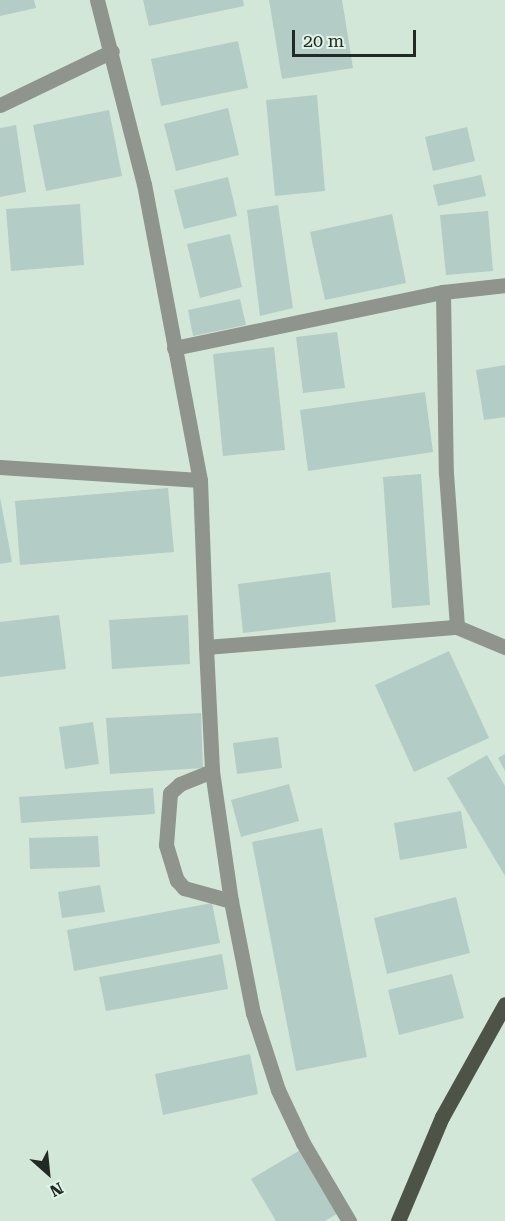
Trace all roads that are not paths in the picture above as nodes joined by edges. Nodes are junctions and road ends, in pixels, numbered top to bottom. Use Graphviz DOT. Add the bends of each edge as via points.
graph roads {
  1 [pos="97,0"];
  2 [pos="112,51"];
  3 [pos="0,105"];
  4 [pos="505,285"];
  5 [pos="443,292"];
  6 [pos="174,348"];
  7 [pos="0,467"];
  8 [pos="200,480"];
  9 [pos="457,627"];
  10 [pos="206,647"];
  11 [pos="505,647"];
  12 [pos="212,771"];
  13 [pos="231,901"];
  14 [pos="505,1004"];
  15 [pos="349,1221"];
  16 [pos="398,1221"];
  1 -- 2 [label="street"];
  2 -- 3 [label="street"];
  2 -- 6 [label="street" via="144,184"];
  4 -- 5 [label="street"];
  5 -- 6 [label="street"];
  5 -- 9 [label="street" via="447,473"];
  6 -- 8 [label="street"];
  7 -- 8 [label="street"];
  8 -- 10 [label="street"];
  9 -- 10 [label="street"];
  9 -- 11 [label="street"];
  10 -- 12 [label="street"];
  12 -- 13 [label="street"];
  12 -- 13 [label="street" via="180,784 170,793 166,845 184,888"];
  13 -- 15 [label="street" via="253,1013 278,1090 303,1143"];
  14 -- 16 [label="main road" via="442,1117"];
}
